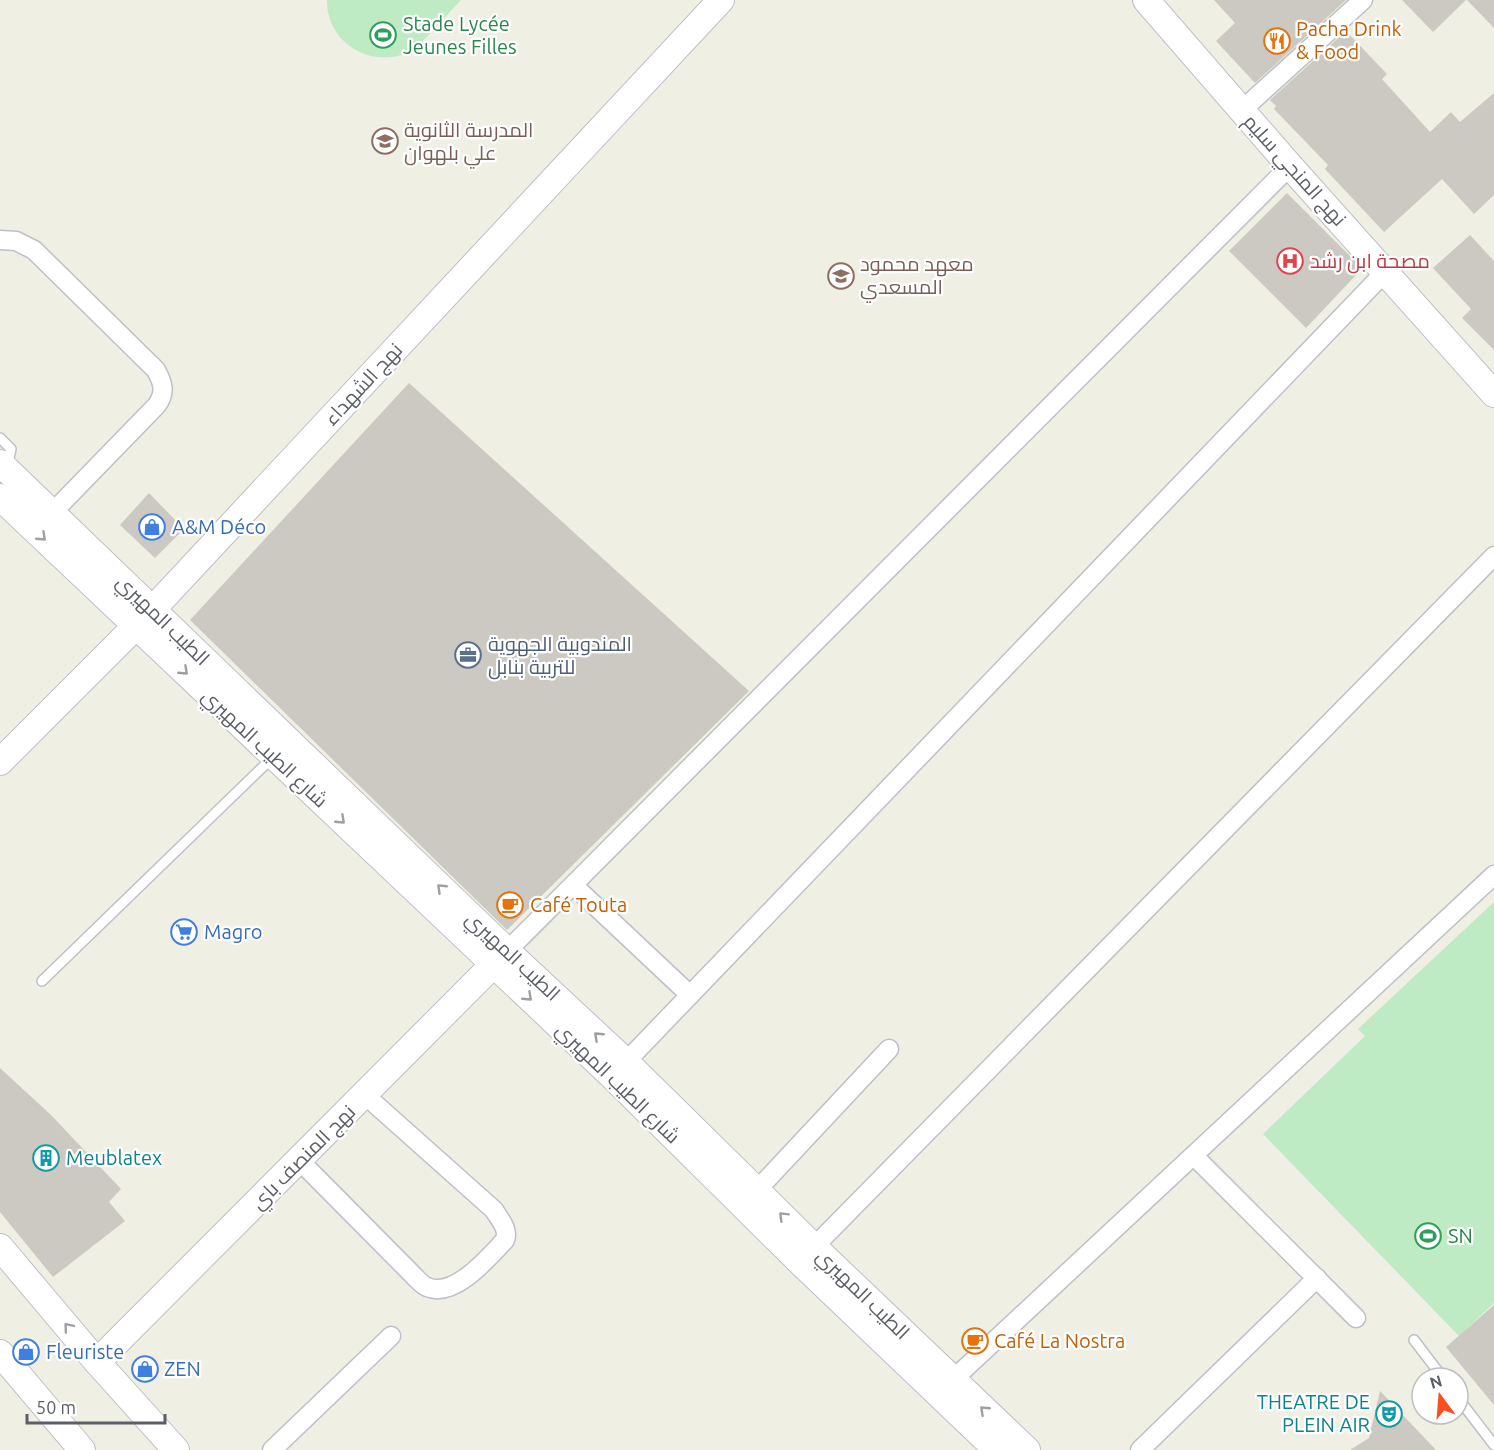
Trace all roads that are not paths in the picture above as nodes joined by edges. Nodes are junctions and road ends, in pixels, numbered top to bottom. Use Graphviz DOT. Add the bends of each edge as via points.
graph roads {
  1 [pos="721,0"];
  2 [pos="1146,0"];
  3 [pos="1363,0"];
  4 [pos="1242,110"];
  5 [pos="1290,166"];
  6 [pos="0,240"];
  7 [pos="1386,271"];
  8 [pos="1494,394"];
  9 [pos="0,438"];
  10 [pos="3,466"];
  11 [pos="0,497"];
  12 [pos="52,513"];
  13 [pos="1494,556"];
  14 [pos="144,618"];
  15 [pos="274,756"];
  16 [pos="0,762"];
  17 [pos="1494,875"];
  18 [pos="573,885"];
  19 [pos="501,958"];
  20 [pos="42,981"];
  21 [pos="690,996"];
  22 [pos="889,1049"];
  23 [pos="619,1069"];
  24 [pos="365,1095"];
  25 [pos="1194,1156"];
  26 [pos="300,1161"];
  27 [pos="757,1190"];
  28 [pos="0,1247"];
  29 [pos="807,1254"];
  30 [pos="1317,1278"];
  31 [pos="1356,1318"];
  32 [pos="391,1336"];
  33 [pos="1414,1340"];
  34 [pos="0,1353"];
  35 [pos="97,1362"];
  36 [pos="1434,1366"];
  37 [pos="945,1387"];
  38 [pos="1470,1414"];
  39 [pos="1494,1445"];
  40 [pos="81,1450"];
  41 [pos="176,1450"];
  42 [pos="272,1450"];
  43 [pos="997,1450"];
  44 [pos="1027,1450"];
  45 [pos="1140,1450"];
  1 -- 14 [label="street, نهج الشهداء"];
  2 -- 4 [label="street, نهج المنجي سليم"];
  3 -- 4 [label="street"];
  4 -- 5 [label="street, نهج المنجي سليم"];
  5 -- 7 [label="street, نهج المنجي سليم"];
  5 -- 18 [label="street"];
  6 -- 12 [label="street" via="16,241 34,250 156,370 164,390 157,405"];
  7 -- 8 [label="street, نهج المنجي سليم"];
  7 -- 21 [label="street"];
  9 -- 10 [label="lane" via="11,449"];
  10 -- 12 [label="street, الطيب المهيري"];
  11 -- 14 [label="street, شارع الطيب المهيري, one-way"];
  12 -- 14 [label="street, الطيب المهيري"];
  13 -- 29 [label="street"];
  14 -- 15 [label="street, شارع الطيب المهيري, one-way"];
  14 -- 16 [label="street, نهج الشهداء"];
  19 -- 14 [label="street, الطيب المهيري, one-way"];
  15 -- 19 [label="street, شارع الطيب المهيري, one-way"];
  15 -- 20 [label="lane"];
  17 -- 25 [label="street"];
  18 -- 19 [label="street"];
  18 -- 21 [label="street"];
  19 -- 23 [label="street, شارع الطيب المهيري"];
  19 -- 24 [label="street, نهج المنصف باي"];
  21 -- 23 [label="street"];
  22 -- 27 [label="street"];
  23 -- 27 [label="street, الطيب المهيري"];
  23 -- 29 [label="street, شارع الطيب المهيري"];
  24 -- 26 [label="street, نهج المنصف باي"];
  24 -- 26 [label="street" via="494,1210 507,1236 484,1263 459,1283 427,1287"];
  25 -- 30 [label="street"];
  25 -- 37 [label="street"];
  26 -- 35 [label="street, نهج المنصف باي"];
  29 -- 27 [label="street, الطيب المهيري, one-way"];
  35 -- 28 [label="street, one-way"];
  29 -- 37 [label="street, شارع الطيب المهيري"];
  30 -- 31 [label="street"];
  30 -- 45 [label="street"];
  32 -- 42 [label="street"];
  33 -- 36 [label="lane"];
  34 -- 40 [label="street"];
  35 -- 41 [label="street"];
  37 -- 43 [label="street, شارع الطيب المهيري"];
  44 -- 37 [label="street, one-way"];
  38 -- 39 [label="lane"];
}
